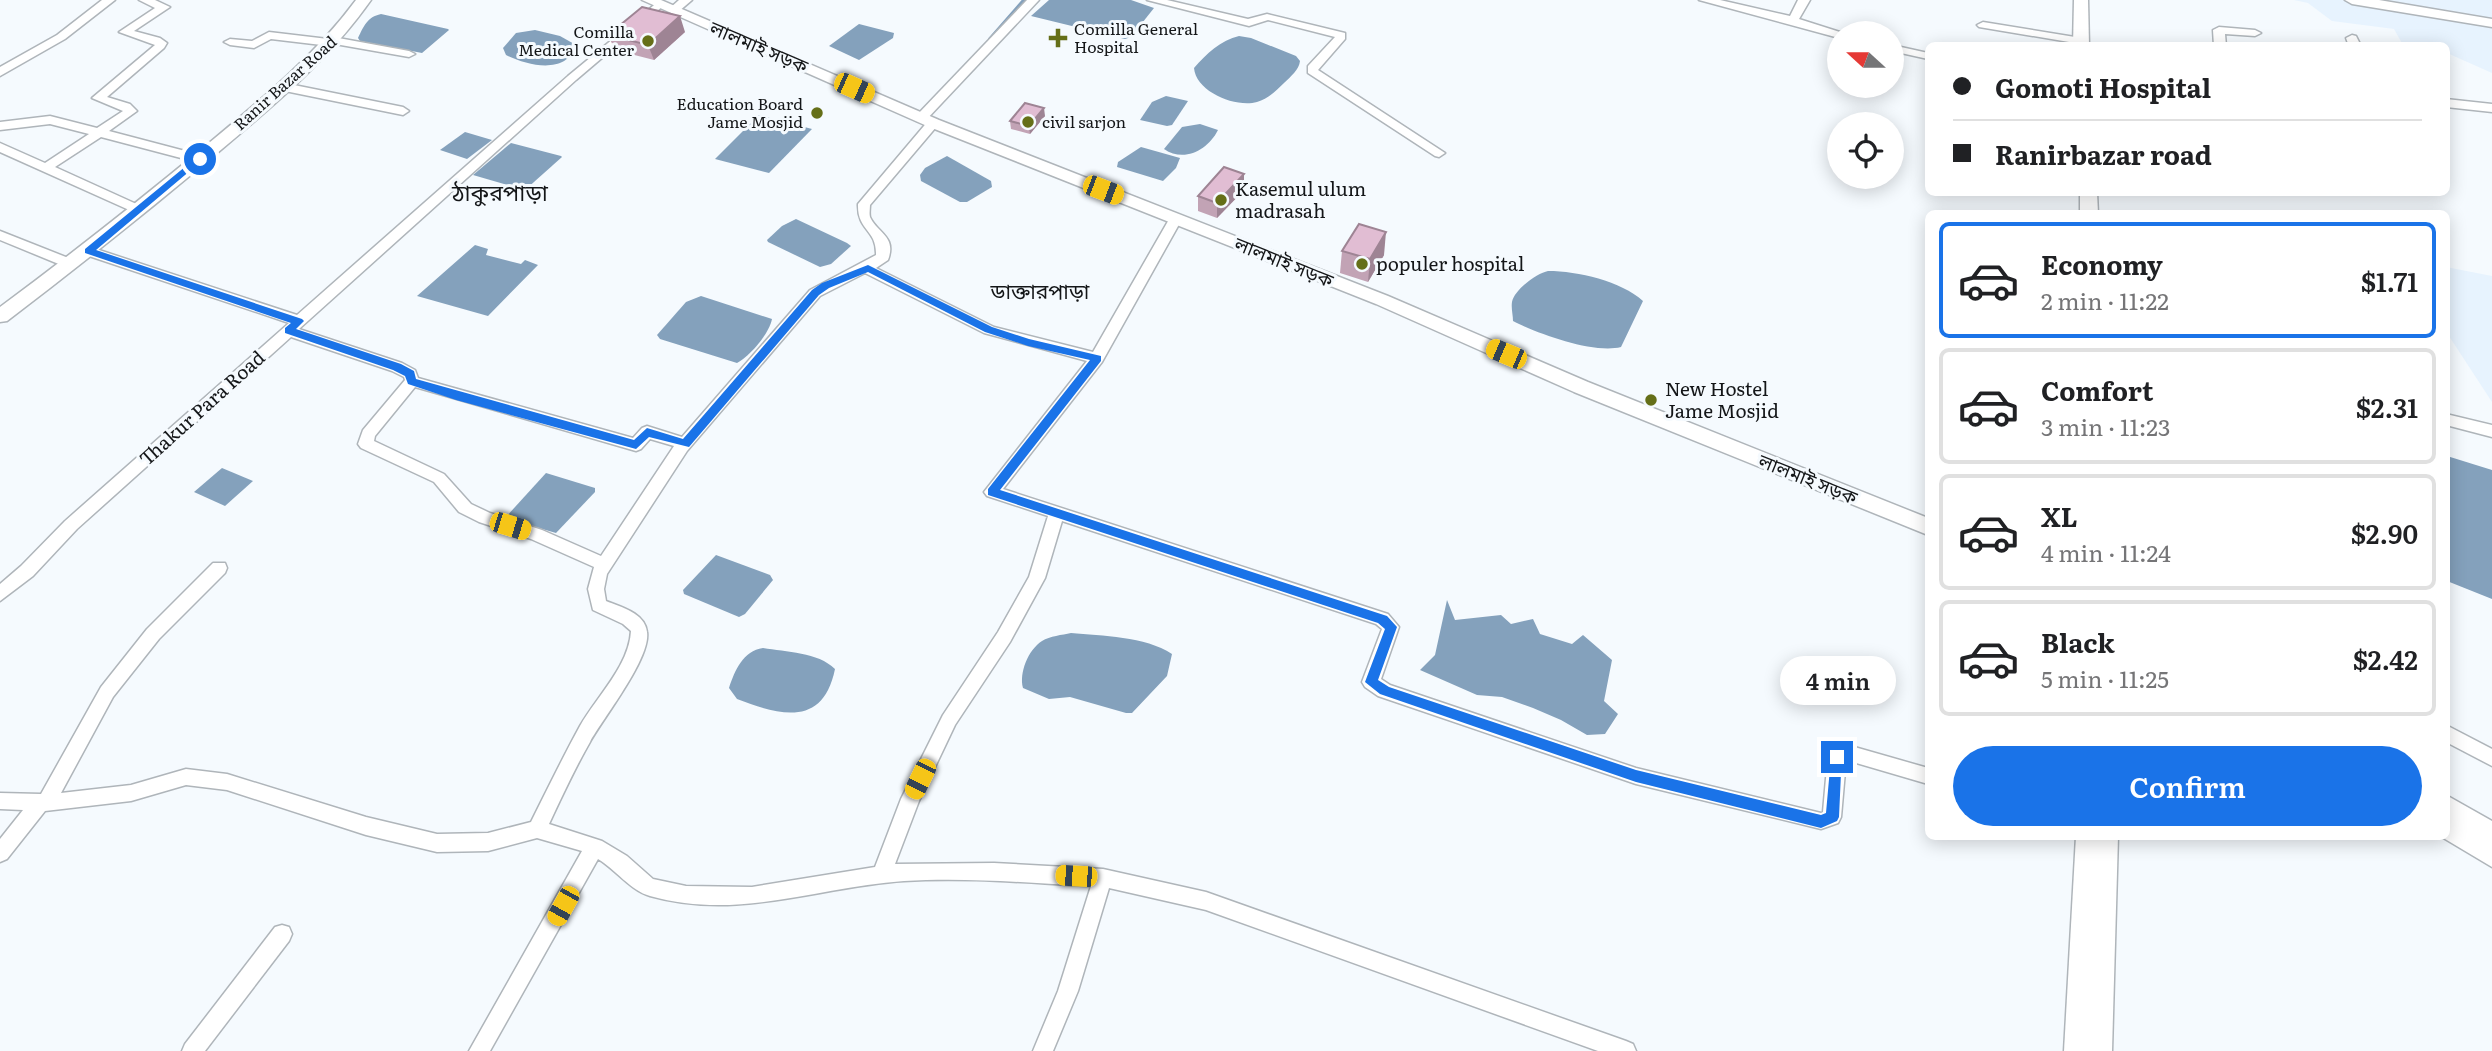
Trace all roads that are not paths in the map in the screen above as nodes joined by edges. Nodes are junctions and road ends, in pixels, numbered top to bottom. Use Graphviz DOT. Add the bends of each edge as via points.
graph roads {
  1 [pos="109,0"];
  2 [pos="145,0"];
  3 [pos="364,0"];
  4 [pos="1033,0"];
  5 [pos="1153,0"];
  6 [pos="1705,0"];
  7 [pos="1804,0"];
  8 [pos="2081,0"];
  9 [pos="2352,0"];
  10 [pos="2428,0"];
  11 [pos="1722,2"];
  12 [pos="667,4"];
  13 [pos="2492,11"];
  14 [pos="1793,21"];
  15 [pos="2492,23"];
  16 [pos="1983,25"];
  17 [pos="1827,31"];
  18 [pos="2255,33"];
  19 [pos="331,41"];
  20 [pos="230,42"];
  21 [pos="2076,42"];
  22 [pos="2081,42"];
  23 [pos="2220,42"];
  24 [pos="1904,51"];
  25 [pos="409,54"];
  26 [pos="1925,55"];
  27 [pos="0,72"];
  28 [pos="284,87"];
  29 [pos="2450,103"];
  30 [pos="2492,108"];
  31 [pos="402,111"];
  32 [pos="927,120"];
  33 [pos="0,126"];
  34 [pos="102,132"];
  35 [pos="0,147"];
  36 [pos="1439,153"];
  37 [pos="200,159"];
  38 [pos="46,168"];
  39 [pos="138,210"];
  40 [pos="1176,219"];
  41 [pos="0,234"];
  42 [pos="88,251"];
  43 [pos="71,264"];
  44 [pos="868,269"];
  45 [pos="0,316"];
  46 [pos="294,326"];
  47 [pos="1097,358"];
  48 [pos="412,381"];
  49 [pos="2450,420"];
  50 [pos="2492,430"];
  51 [pos="685,444"];
  52 [pos="1057,513"];
  53 [pos="1925,527"];
  54 [pos="604,564"];
  55 [pos="219,568"];
  56 [pos="0,594"];
  57 [pos="2450,735"];
  58 [pos="2492,758"];
  59 [pos="1925,775"];
  60 [pos="0,801"];
  61 [pos="43,803"];
  62 [pos="2450,808"];
  63 [pos="537,829"];
  64 [pos="2450,829"];
  65 [pos="2492,834"];
  66 [pos="2097,845"];
  67 [pos="595,847"];
  68 [pos="0,853"];
  69 [pos="2492,855"];
  70 [pos="883,875"];
  71 [pos="1103,878"];
  72 [pos="282,934"];
  73 [pos="192,1051"];
  74 [pos="479,1051"];
  75 [pos="1044,1051"];
  76 [pos="1626,1051"];
  77 [pos="2078,1051"];
  78 [pos="2098,1051"];
  1 -- 27 [label="street" via="61,37"];
  2 -- 34 [label="street" via="164,7 125,32 161,43 100,94 98,98 131,111"];
  3 -- 19 [label="main road, Ranir Bazar Road"];
  4 -- 32 [label="street"];
  5 -- 36 [label="street" via="1249,23 1267,17 1341,34 1312,71"];
  6 -- 11 [label="street"];
  7 -- 14 [label="street"];
  8 -- 22 [label="main road"];
  9 -- 15 [label="main road"];
  10 -- 13 [label="main road"];
  11 -- 14 [label="street"];
  12 -- 32 [label="main road, লালমাই সড়ক"];
  12 -- 46 [label="street, Thakur Para Road" via="572,78"];
  14 -- 17 [label="street"];
  16 -- 21 [label="street"];
  18 -- 23 [label="street" via="2219,30"];
  19 -- 20 [label="street" via="274,35 251,45"];
  19 -- 25 [label="street"];
  19 -- 28 [label="main road, Ranir Bazar Road"];
  24 -- 26 [label="street"];
  28 -- 31 [label="street"];
  28 -- 37 [label="main road, Ranir Bazar Road"];
  29 -- 30 [label="street"];
  32 -- 40 [label="main road, লালমাই সড়ক"];
  32 -- 44 [label="street" via="863,204 864,218 885,247 883,257"];
  33 -- 34 [label="street" via="50,120"];
  34 -- 37 [label="street"];
  34 -- 38 [label="street"];
  35 -- 38 [label="street"];
  37 -- 39 [label="main road, Ranir Bazar Road"];
  38 -- 39 [label="street"];
  39 -- 42 [label="main road, Ranir Bazar Road"];
  40 -- 47 [label="street"];
  40 -- 53 [label="main road, লালমাই সড়ক"];
  41 -- 43 [label="street"];
  42 -- 43 [label="main road, Ranir Bazar Road"];
  42 -- 46 [label="street"];
  43 -- 45 [label="main road, Ranir Bazar Road"];
  44 -- 47 [label="street" via="989,330"];
  44 -- 51 [label="street" via="815,293"];
  46 -- 48 [label="street" via="397,367 410,374"];
  46 -- 56 [label="street, Thakur Para Road"];
  47 -- 52 [label="street" via="992,492"];
  48 -- 51 [label="street" via="636,445 647,432"];
  48 -- 54 [label="street" via="368,434 366,444 439,478 465,509"];
  49 -- 50 [label="street"];
  51 -- 54 [label="street"];
  52 -- 59 [label="street" via="1382,620 1391,627 1371,682 1384,691 1636,776 1821,821 1832,817 1837,757 1844,752"];
  52 -- 70 [label="street" via="1037,578 949,720 910,799"];
  54 -- 63 [label="street" via="596,578 599,605 635,623 638,641"];
  55 -- 61 [label="street" via="153,634 107,692"];
  57 -- 58 [label="street"];
  60 -- 61 [label="street"];
  61 -- 63 [label="street" via="131,793 186,777 227,782 437,843 488,842"];
  61 -- 68 [label="street"];
  62 -- 65 [label="main road"];
  63 -- 67 [label="street"];
  64 -- 69 [label="main road"];
  66 -- 77 [label="main road"];
  66 -- 78 [label="main road"];
  67 -- 70 [label="street" via="649,887 686,895 752,896"];
  67 -- 74 [label="street"];
  70 -- 71 [label="street" via="994,872"];
  71 -- 75 [label="street"];
  71 -- 76 [label="street" via="1206,901"];
  72 -- 73 [label="street"];
}
